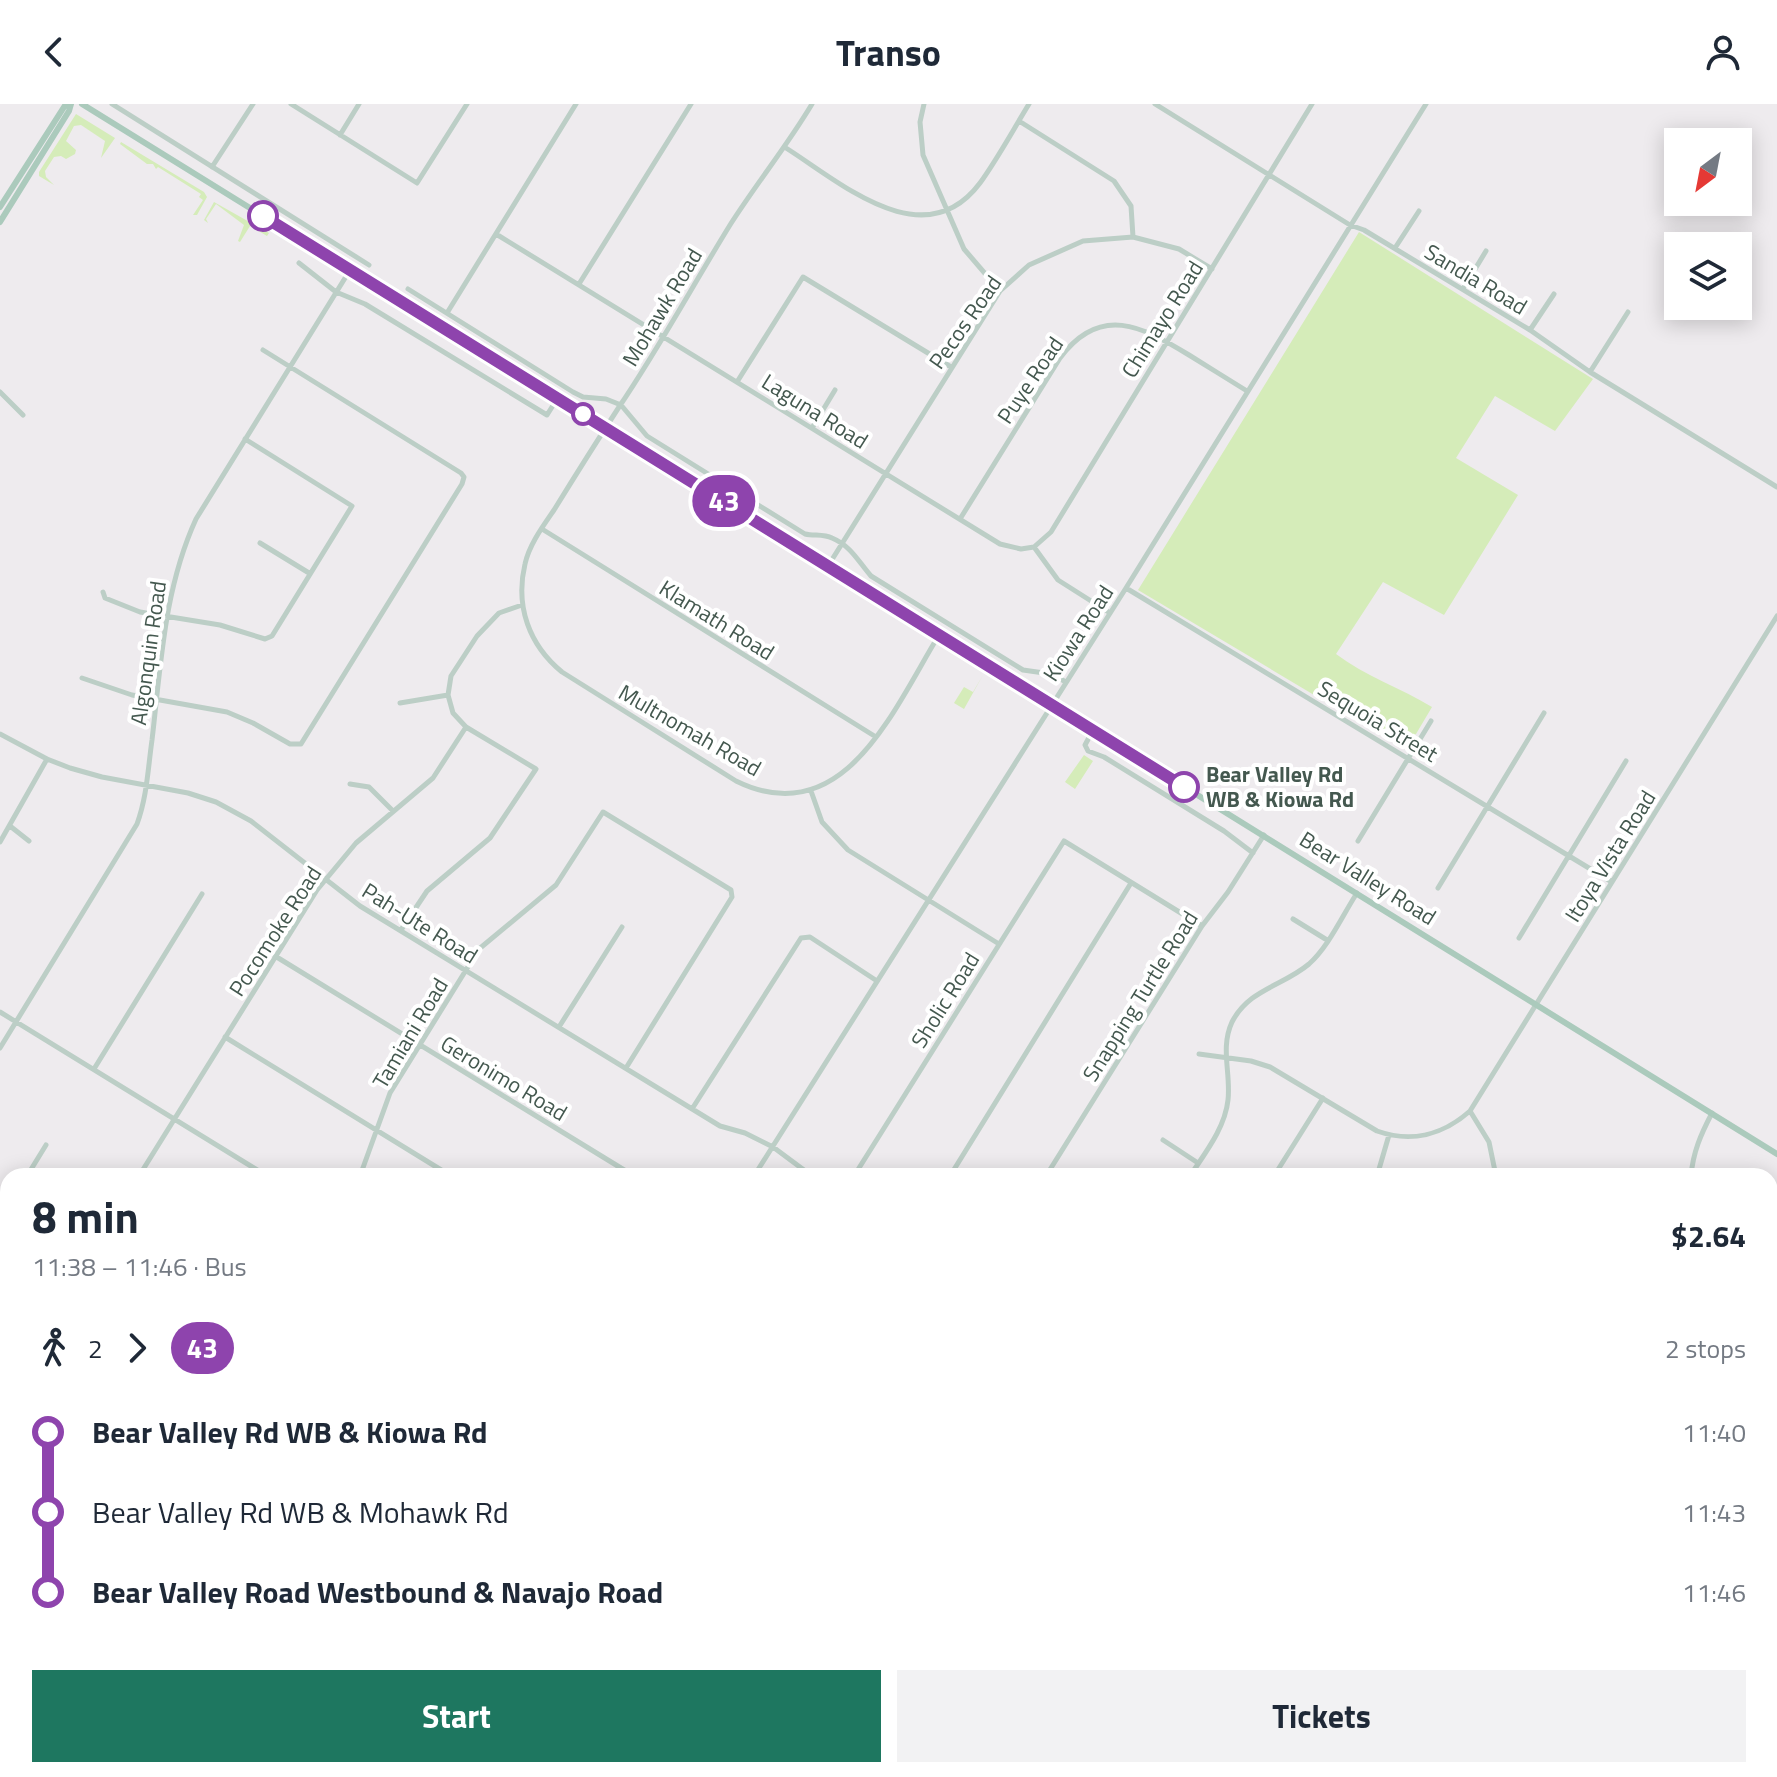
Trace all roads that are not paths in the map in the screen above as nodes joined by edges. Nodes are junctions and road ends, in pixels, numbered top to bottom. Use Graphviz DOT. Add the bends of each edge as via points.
graph roads {
  1 [pos="68,104"];
  2 [pos="82,104"];
  3 [pos="112,104"];
  4 [pos="253,104"];
  5 [pos="291,104"];
  6 [pos="359,104"];
  7 [pos="467,104"];
  8 [pos="576,104"];
  9 [pos="691,104"];
  10 [pos="812,104"];
  11 [pos="924,104"];
  12 [pos="1029,104"];
  13 [pos="1155,104"];
  14 [pos="1312,104"];
  15 [pos="1426,104"];
  16 [pos="1019,121"];
  17 [pos="340,135"];
  18 [pos="786,148"];
  19 [pos="212,167"];
  20 [pos="1269,176"];
  21 [pos="0,207"];
  22 [pos="946,210"];
  23 [pos="1419,211"];
  24 [pos="0,222"];
  25 [pos="1350,225"];
  26 [pos="496,234"];
  27 [pos="1133,237"];
  28 [pos="1395,248"];
  29 [pos="1486,251"];
  30 [pos="299,263"];
  31 [pos="369,265"];
  32 [pos="1212,269"];
  33 [pos="350,270"];
  34 [pos="579,284"];
  35 [pos="408,289"];
  36 [pos="1463,289"];
  37 [pos="1000,291"];
  38 [pos="336,292"];
  39 [pos="1554,294"];
  40 [pos="1628,312"];
  41 [pos="447,313"];
  42 [pos="1530,330"];
  43 [pos="663,336"];
  44 [pos="1166,341"];
  45 [pos="263,350"];
  46 [pos="290,367"];
  47 [pos="951,367"];
  48 [pos="1590,372"];
  49 [pos="737,382"];
  50 [pos="835,390"];
  51 [pos="1247,391"];
  52 [pos="0,392"];
  53 [pos="557,399"];
  54 [pos="621,405"];
  55 [pos="23,415"];
  56 [pos="605,428"];
  57 [pos="812,428"];
  58 [pos="245,439"];
  59 [pos="886,474"];
  60 [pos="1777,487"];
  61 [pos="960,519"];
  62 [pos="542,529"];
  63 [pos="260,543"];
  64 [pos="842,544"];
  65 [pos="1034,547"];
  66 [pos="828,566"];
  67 [pos="309,573"];
  68 [pos="1126,588"];
  69 [pos="103,592"];
  70 [pos="522,605"];
  71 [pos="1110,613"];
  72 [pos="1777,616"];
  73 [pos="166,617"];
  74 [pos="939,635"];
  75 [pos="82,678"];
  76 [pos="1066,682"];
  77 [pos="448,695"];
  78 [pos="157,700"];
  79 [pos="400,703"];
  80 [pos="1052,705"];
  81 [pos="1544,713"];
  82 [pos="1431,721"];
  83 [pos="466,727"];
  84 [pos="1093,730"];
  85 [pos="0,734"];
  86 [pos="876,737"];
  87 [pos="47,759"];
  88 [pos="1408,759"];
  89 [pos="1626,761"];
  90 [pos="350,784"];
  91 [pos="146,785"];
  92 [pos="811,791"];
  93 [pos="1487,807"];
  94 [pos="393,811"];
  95 [pos="10,826"];
  96 [pos="1264,835"];
  97 [pos="29,841"];
  98 [pos="1358,841"];
  99 [pos="0,842"];
  100 [pos="1253,853"];
  101 [pos="1569,856"];
  102 [pos="325,881"];
  103 [pos="1612,882"];
  104 [pos="1131,883"];
  105 [pos="1438,888"];
  106 [pos="1357,892"];
  107 [pos="202,894"];
  108 [pos="928,899"];
  109 [pos="1293,919"];
  110 [pos="1202,926"];
  111 [pos="622,927"];
  112 [pos="401,931"];
  113 [pos="1519,938"];
  114 [pos="1327,940"];
  115 [pos="999,944"];
  116 [pos="275,956"];
  117 [pos="466,971"];
  118 [pos="877,981"];
  119 [pos="1537,1004"];
  120 [pos="0,1012"];
  121 [pos="16,1022"];
  122 [pos="559,1027"];
  123 [pos="225,1037"];
  124 [pos="420,1045"];
  125 [pos="0,1048"];
  126 [pos="1199,1054"];
  127 [pos="1225,1057"];
  128 [pos="626,1068"];
  129 [pos="94,1069"];
  130 [pos="1323,1098"];
  131 [pos="692,1109"];
  132 [pos="1470,1111"];
  133 [pos="1712,1113"];
  134 [pos="175,1119"];
  135 [pos="378,1132"];
  136 [pos="1389,1135"];
  137 [pos="1163,1140"];
  138 [pos="46,1145"];
  139 [pos="773,1147"];
  140 [pos="1777,1154"];
  141 [pos="1198,1163"];
  142 [pos="32,1168"];
  143 [pos="144,1168"];
  144 [pos="254,1168"];
  145 [pos="363,1168"];
  146 [pos="438,1168"];
  147 [pos="621,1168"];
  148 [pos="759,1168"];
  149 [pos="801,1168"];
  150 [pos="859,1168"];
  151 [pos="955,1168"];
  152 [pos="1051,1168"];
  153 [pos="1195,1168"];
  154 [pos="1279,1168"];
  155 [pos="1379,1168"];
  156 [pos="1494,1168"];
  157 [pos="1692,1168"];
  1 -- 21 [label="main road"];
  1 -- 24 [label="main road" via="69,111"];
  2 -- 33 [label="main road, Bear Valley Road"];
  3 -- 19 [label="street"];
  4 -- 19 [label="street"];
  5 -- 17 [label="street"];
  6 -- 17 [label="street"];
  7 -- 17 [label="street" via="417,183"];
  8 -- 26 [label="street"];
  9 -- 34 [label="street"];
  10 -- 18 [label="street, Mohawk Road"];
  11 -- 22 [label="street" via="923,155"];
  12 -- 16 [label="street"];
  13 -- 20 [label="street, Sandia Road"];
  14 -- 20 [label="street, Chimayo Road"];
  15 -- 25 [label="street, Kiowa Road"];
  16 -- 22 [label="street" via="979,184"];
  16 -- 27 [label="street" via="1114,181 1131,206"];
  18 -- 22 [label="street" via="891,212 919,216"];
  18 -- 43 [label="street, Mohawk Road" via="752,191"];
  19 -- 31 [label="street"];
  20 -- 25 [label="street, Sandia Road"];
  20 -- 32 [label="street, Chimayo Road"];
  22 -- 37 [label="street" via="964,249"];
  23 -- 28 [label="street"];
  25 -- 28 [label="street, Sandia Road"];
  25 -- 51 [label="street, Kiowa Road"];
  26 -- 34 [label="street, Laguna Road"];
  26 -- 41 [label="street"];
  27 -- 32 [label="street, Pecos Road" via="1179,249"];
  27 -- 37 [label="street, Pecos Road" via="1083,241 1060,249 1029,265"];
  28 -- 36 [label="street, Sandia Road"];
  29 -- 36 [label="street"];
  30 -- 38 [label="street"];
  32 -- 44 [label="street, Chimayo Road"];
  33 -- 38 [label="street, Algonquin Road"];
  33 -- 53 [label="main road, Bear Valley Road"];
  34 -- 43 [label="street, Laguna Road"];
  35 -- 41 [label="street"];
  36 -- 42 [label="street, Sandia Road"];
  37 -- 47 [label="street, Pecos Road"];
  38 -- 46 [label="street, Algonquin Road"];
  38 -- 53 [label="street" via="365,304 547,415"];
  39 -- 42 [label="street"];
  40 -- 48 [label="street"];
  41 -- 54 [label="street" via="573,392"];
  42 -- 48 [label="street, Sandia Road"];
  43 -- 49 [label="street, Laguna Road"];
  43 -- 54 [label="street, Mohawk Road"];
  44 -- 51 [label="street, Puye Road"];
  44 -- 61 [label="street, Puye Road" via="1133,326 1116,325 1071,344"];
  44 -- 65 [label="street, Chimayo Road" via="1051,532"];
  45 -- 46 [label="street"];
  46 -- 58 [label="street, Algonquin Road"];
  46 -- 78 [label="street" via="461,473 462,484 301,744 227,712"];
  47 -- 49 [label="street" via="803,277"];
  47 -- 59 [label="street, Pecos Road"];
  48 -- 60 [label="street, Sandia Road"];
  49 -- 57 [label="street, Laguna Road"];
  50 -- 57 [label="street"];
  51 -- 68 [label="street, Kiowa Road"];
  52 -- 55 [label="street"];
  53 -- 56 [label="main road, Bear Valley Road"];
  54 -- 56 [label="street, Mohawk Road"];
  54 -- 64 [label="street" via="647,436 805,534 828,536"];
  56 -- 62 [label="street, Mohawk Road"];
  56 -- 66 [label="main road, Bear Valley Road"];
  57 -- 59 [label="street, Laguna Road"];
  58 -- 67 [label="street" via="352,506"];
  58 -- 73 [label="street, Algonquin Road" via="182,549"];
  59 -- 61 [label="street, Laguna Road"];
  59 -- 64 [label="street, Pecos Road"];
  61 -- 65 [label="street, Laguna Road" via="1000,544"];
  62 -- 70 [label="street, Multnomah Road" via="525,560"];
  62 -- 86 [label="street, Klamath Road"];
  63 -- 67 [label="street"];
  64 -- 66 [label="street, Pecos Road"];
  64 -- 76 [label="street" via="871,576 1023,670"];
  65 -- 71 [label="street" via="1058,580"];
  66 -- 74 [label="main road, Bear Valley Road"];
  67 -- 73 [label="street" via="272,636 265,639"];
  68 -- 71 [label="street, Kiowa Road"];
  68 -- 88 [label="street, Sequoia Street"];
  69 -- 73 [label="street" via="119,605"];
  70 -- 77 [label="street" via="499,613 477,636 451,676"];
  70 -- 92 [label="street, Multnomah Road" via="534,641 562,672 751,788"];
  71 -- 76 [label="street, Kiowa Road"];
  72 -- 103 [label="street, Itoya Vista Road"];
  73 -- 78 [label="street, Algonquin Road"];
  74 -- 80 [label="main road, Bear Valley Road"];
  74 -- 86 [label="street, Multnomah Road"];
  75 -- 78 [label="street"];
  76 -- 80 [label="street, Kiowa Road"];
  77 -- 79 [label="street"];
  77 -- 83 [label="street" via="453,713"];
  78 -- 91 [label="street, Algonquin Road"];
  80 -- 84 [label="main road, Bear Valley Road"];
  80 -- 108 [label="street, Kiowa Road"];
  81 -- 93 [label="street"];
  82 -- 88 [label="street"];
  83 -- 94 [label="street, Pocomoke Road" via="433,778"];
  83 -- 112 [label="street" via="536,769 496,831 427,891"];
  84 -- 96 [label="main road, Bear Valley Road"];
  84 -- 100 [label="street" via="1085,745 1088,751"];
  85 -- 87 [label="street, Pah-Ute Road"];
  86 -- 92 [label="street, Multnomah Road" via="857,762"];
  87 -- 91 [label="street, Pah-Ute Road"];
  87 -- 95 [label="street"];
  88 -- 93 [label="street, Sequoia Street"];
  88 -- 98 [label="street"];
  89 -- 101 [label="street"];
  90 -- 94 [label="street" via="369,787"];
  91 -- 102 [label="street, Pah-Ute Road" via="216,802 262,829"];
  91 -- 121 [label="street, Algonquin Road" via="137,824"];
  92 -- 108 [label="street" via="822,822 835,839"];
  93 -- 101 [label="street, Sequoia Street"];
  93 -- 105 [label="street"];
  94 -- 102 [label="street, Pocomoke Road" via="356,843"];
  95 -- 97 [label="street"];
  95 -- 99 [label="street"];
  96 -- 100 [label="street, Snapping Turtle Road"];
  96 -- 106 [label="main road, Bear Valley Road"];
  100 -- 110 [label="street, Snapping Turtle Road"];
  101 -- 103 [label="street, Sequoia Street"];
  101 -- 113 [label="street"];
  102 -- 112 [label="street, Pah-Ute Road"];
  102 -- 116 [label="street, Pocomoke Road"];
  103 -- 119 [label="street, Itoya Vista Road"];
  104 -- 110 [label="street"];
  104 -- 115 [label="street, Sholic Road" via="1064,841"];
  104 -- 151 [label="street"];
  106 -- 114 [label="street"];
  106 -- 119 [label="main road, Bear Valley Road"];
  107 -- 129 [label="street"];
  108 -- 115 [label="street"];
  108 -- 118 [label="street, Kiowa Road"];
  109 -- 114 [label="street"];
  110 -- 152 [label="street, Snapping Turtle Road"];
  111 -- 122 [label="street"];
  112 -- 117 [label="street, Pah-Ute Road"];
  114 -- 127 [label="street" via="1308,965 1266,987 1242,1008 1228,1036"];
  115 -- 150 [label="street, Sholic Road"];
  116 -- 123 [label="street, Pocomoke Road"];
  116 -- 124 [label="street, Geronimo Road"];
  117 -- 122 [label="street, Pah-Ute Road"];
  117 -- 124 [label="street, Tamiani Road"];
  117 -- 128 [label="street, Tamiani Road" via="479,949 556,885 603,812 731,890 732,897"];
  118 -- 131 [label="street" via="810,937 801,938"];
  118 -- 139 [label="street, Kiowa Road"];
  119 -- 132 [label="street, Itoya Vista Road"];
  119 -- 133 [label="main road, Bear Valley Road"];
  120 -- 121 [label="street"];
  121 -- 125 [label="street, Algonquin Road"];
  121 -- 129 [label="street"];
  122 -- 128 [label="street, Pah-Ute Road"];
  123 -- 134 [label="street, Pocomoke Road"];
  123 -- 135 [label="street"];
  124 -- 135 [label="street, Tamiani Road" via="390,1093"];
  124 -- 147 [label="street, Geronimo Road"];
  126 -- 127 [label="street"];
  127 -- 130 [label="street" via="1270,1067"];
  127 -- 141 [label="street" via="1225,1116"];
  128 -- 131 [label="street, Pah-Ute Road"];
  129 -- 134 [label="street"];
  130 -- 136 [label="street"];
  130 -- 154 [label="street"];
  131 -- 139 [label="street, Pah-Ute Road"];
  132 -- 136 [label="street" via="1431,1134"];
  132 -- 156 [label="street" via="1489,1142"];
  133 -- 140 [label="main road, Bear Valley Road"];
  133 -- 157 [label="street"];
  134 -- 143 [label="street, Pocomoke Road"];
  134 -- 144 [label="street"];
  135 -- 145 [label="street, Tamiani Road"];
  135 -- 146 [label="street"];
  136 -- 155 [label="street"];
  137 -- 141 [label="street"];
  138 -- 142 [label="street"];
  139 -- 148 [label="street, Kiowa Road"];
  139 -- 149 [label="street, Pah-Ute Road"];
  141 -- 153 [label="street"];
}
